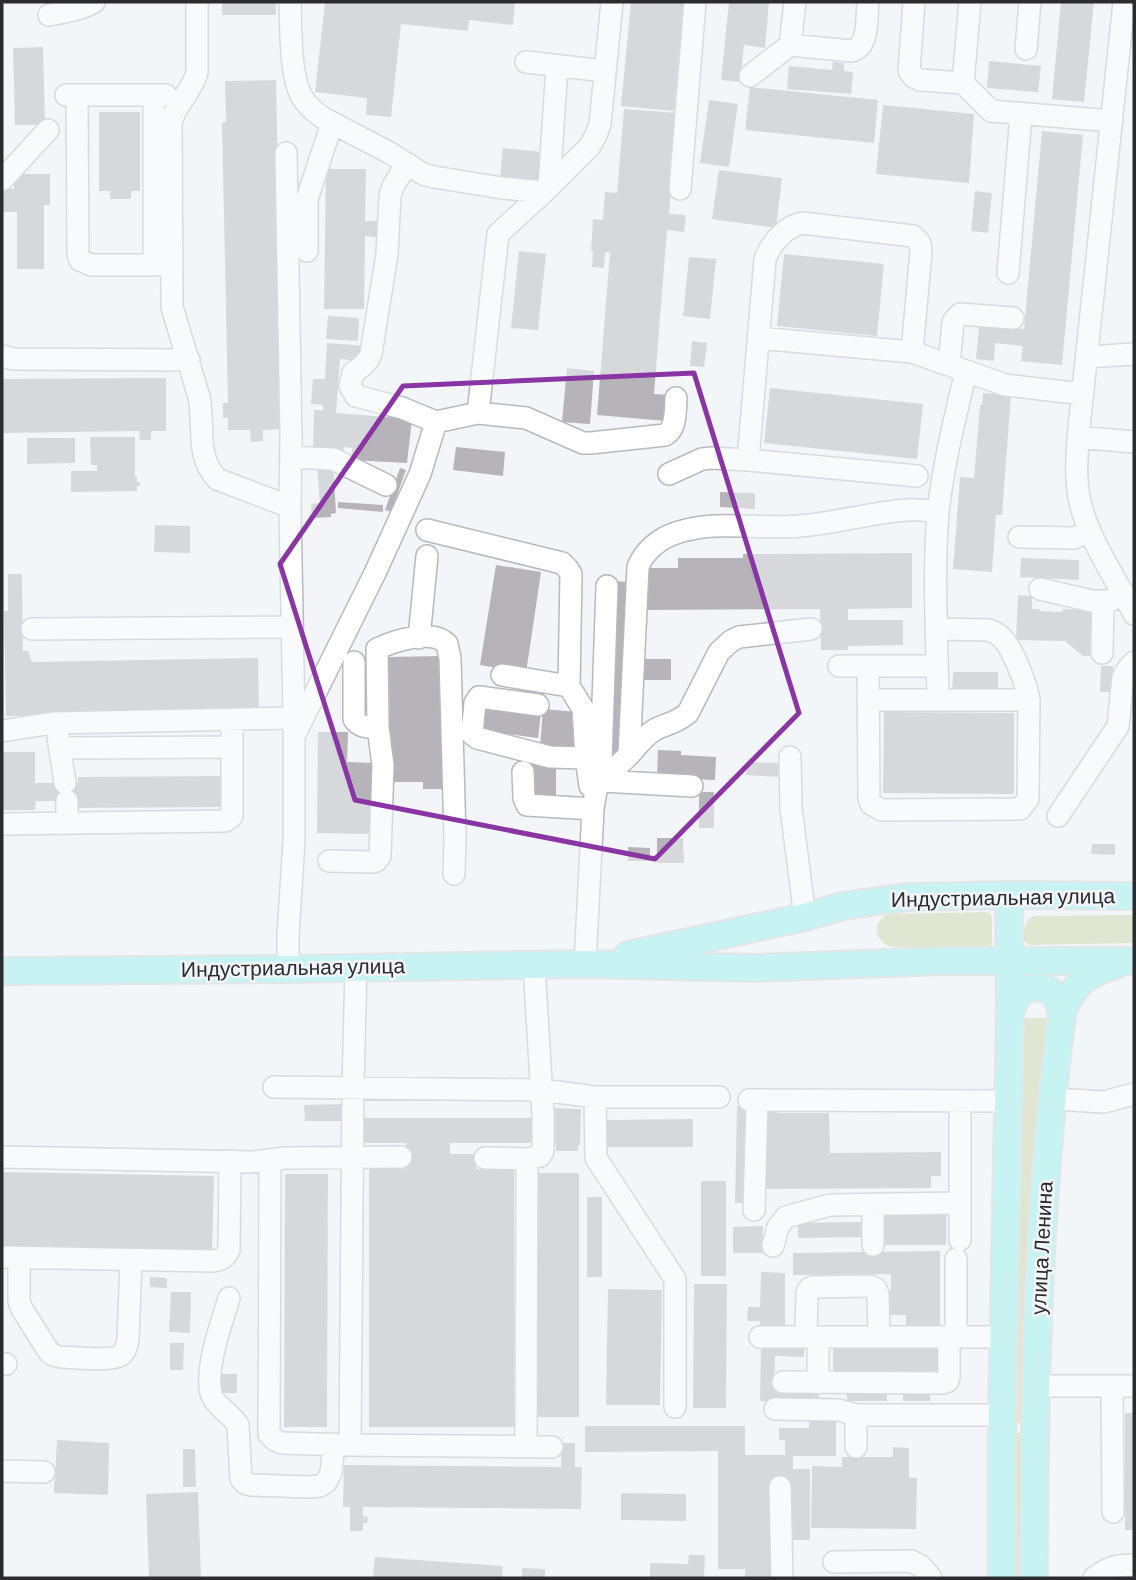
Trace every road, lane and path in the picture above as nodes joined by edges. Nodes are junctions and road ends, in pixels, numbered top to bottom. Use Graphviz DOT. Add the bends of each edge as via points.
graph roads {
  1 [pos="94,2"];
  2 [pos="197,2"];
  3 [pos="290,2"];
  4 [pos="612,2"];
  5 [pos="695,2"];
  6 [pos="795,2"];
  7 [pos="868,2"];
  8 [pos="915,2"];
  9 [pos="970,2"];
  10 [pos="1030,2"];
  11 [pos="1124,2"];
  12 [pos="49,15"];
  13 [pos="790,45"];
  14 [pos="1026,49"];
  15 [pos="1127,53"];
  16 [pos="526,62"];
  17 [pos="558,66"];
  18 [pos="605,71"];
  19 [pos="750,76"];
  20 [pos="963,83"];
  21 [pos="154,95"];
  22 [pos="186,95"];
  23 [pos="1021,114"];
  24 [pos="1112,121"];
  25 [pos="332,123"];
  26 [pos="48,130"];
  27 [pos="286,153"];
  28 [pos="407,164"];
  29 [pos="2,180"];
  30 [pos="502,188"];
  31 [pos="546,189"];
  32 [pos="680,189"];
  33 [pos="498,234"];
  34 [pos="307,251"];
  35 [pos="163,265"];
  36 [pos="1008,273"];
  37 [pos="1013,318"];
  38 [pos="758,338"];
  39 [pos="912,352"];
  40 [pos="1134,354"];
  41 [pos="2,356"];
  42 [pos="1087,357"];
  43 [pos="189,360"];
  44 [pos="958,368"];
  45 [pos="1083,394"];
  46 [pos="676,398"];
  47 [pos="478,413"];
  48 [pos="436,422"];
  49 [pos="1078,437"];
  50 [pos="1134,442"];
  51 [pos="291,457"];
  52 [pos="748,460"];
  53 [pos="669,474"];
  54 [pos="917,476"];
  55 [pos="386,485"];
  56 [pos="290,507"];
  57 [pos="938,512"];
  58 [pos="428,530"];
  59 [pos="1090,531"];
  60 [pos="1019,537"];
  61 [pos="427,556"];
  62 [pos="607,586"];
  63 [pos="1040,589"];
  64 [pos="1124,593"];
  65 [pos="1103,601"];
  66 [pos="1134,614"];
  67 [pos="291,627"];
  68 [pos="32,629"];
  69 [pos="811,629"];
  70 [pos="937,629"];
  71 [pos="419,638"];
  72 [pos="377,649"];
  73 [pos="1102,653"];
  74 [pos="344,657"];
  75 [pos="1134,662"];
  76 [pos="839,666"];
  77 [pos="869,666"];
  78 [pos="937,666"];
  79 [pos="502,675"];
  80 [pos="569,686"];
  81 [pos="869,700"];
  82 [pos="938,700"];
  83 [pos="1030,700"];
  84 [pos="538,705"];
  85 [pos="232,719"];
  86 [pos="53,723"];
  87 [pos="294,727"];
  88 [pos="378,727"];
  89 [pos="2,732"];
  90 [pos="232,747"];
  91 [pos="60,748"];
  92 [pos="629,754"];
  93 [pos="790,757"];
  94 [pos="586,758"];
  95 [pos="523,772"];
  96 [pos="599,784"];
  97 [pos="692,786"];
  98 [pos="66,802"];
  99 [pos="593,809"];
  100 [pos="1058,816"];
  101 [pos="2,824"];
  102 [pos="329,861"];
  103 [pos="454,874"];
  104 [pos="1009,895"];
  105 [pos="1134,896"];
  106 [pos="805,917"];
  107 [pos="940,961"];
  108 [pos="1010,962"];
  109 [pos="1134,962"];
  110 [pos="534,964"];
  111 [pos="585,964"];
  112 [pos="356,967"];
  113 [pos="288,969"];
  114 [pos="2,971"];
  115 [pos="1010,1013"];
  116 [pos="1062,1014"];
  117 [pos="274,1087"];
  118 [pos="353,1088"];
  119 [pos="542,1090"];
  120 [pos="1134,1094"];
  121 [pos="595,1097"];
  122 [pos="719,1097"];
  123 [pos="1053,1099"];
  124 [pos="960,1101"];
  125 [pos="1008,1101"];
  126 [pos="2,1157"];
  127 [pos="352,1157"];
  128 [pos="401,1157"];
  129 [pos="485,1158"];
  130 [pos="527,1159"];
  131 [pos="270,1160"];
  132 [pos="230,1161"];
  133 [pos="960,1203"];
  134 [pos="873,1204"];
  135 [pos="754,1210"];
  136 [pos="873,1245"];
  137 [pos="773,1246"];
  138 [pos="10,1257"];
  139 [pos="131,1260"];
  140 [pos="229,1298"];
  141 [pos="760,1336"];
  142 [pos="812,1337"];
  143 [pos="878,1337"];
  144 [pos="953,1337"];
  145 [pos="1004,1337"];
  146 [pos="783,1382"];
  147 [pos="818,1382"];
  148 [pos="1134,1385"];
  149 [pos="1035,1386"];
  150 [pos="1112,1386"];
  151 [pos="675,1407"];
  152 [pos="775,1409"];
  153 [pos="856,1415"];
  154 [pos="1002,1415"];
  155 [pos="342,1445"];
  156 [pos="526,1446"];
  157 [pos="552,1447"];
  158 [pos="856,1447"];
  159 [pos="2,1471"];
  160 [pos="44,1472"];
  161 [pos="780,1487"];
  162 [pos="1113,1512"];
  163 [pos="834,1562"];
  164 [pos="1134,1565"];
  165 [pos="1134,1577"];
  166 [pos="782,1578"];
  167 [pos="931,1578"];
  168 [pos="1002,1578"];
  169 [pos="1034,1578"];
  170 [pos="1094,1578"];
  171 [pos="1116,1578"];
  1 -- 12 [label="street"];
  2 -- 22 [label="street" via="197,72"];
  3 -- 25 [label="street" via="300,92 309,107"];
  4 -- 18 [label="street"];
  5 -- 32 [label="street"];
  6 -- 13 [label="street"];
  7 -- 13 [label="street" via="864,41 857,50"];
  8 -- 20 [label="street" via="909,71 920,80"];
  9 -- 20 [label="street"];
  10 -- 14 [label="street"];
  11 -- 15 [label="street"];
  13 -- 19 [label="street"];
  15 -- 24 [label="street"];
  16 -- 17 [label="street"];
  17 -- 18 [label="street"];
  17 -- 31 [label="street"];
  18 -- 31 [label="street" via="596,135"];
  20 -- 23 [label="street" via="988,110"];
  21 -- 22 [label="street"];
  21 -- 35 [label="street"];
  21 -- 35 [label="street" via="71,95 78,254 91,265"];
  22 -- 35 [label="street" via="171,122"];
  23 -- 24 [label="street"];
  23 -- 36 [label="street"];
  24 -- 42 [label="street"];
  25 -- 28 [label="street"];
  25 -- 34 [label="street" via="307,199"];
  26 -- 29 [label="street"];
  27 -- 51 [label="street"];
  28 -- 30 [label="street" via="434,177"];
  28 -- 48 [label="street" via="390,196 387,254 371,354 353,373 350,386 356,396"];
  30 -- 31 [label="street"];
  30 -- 33 [label="street"];
  31 -- 33 [label="street"];
  33 -- 47 [label="street"];
  35 -- 43 [label="street"];
  37 -- 44 [label="street" via="960,314 953,322"];
  38 -- 39 [label="street"];
  38 -- 39 [label="street" via="768,251 786,230 802,223 905,233 920,243"];
  38 -- 52 [label="street"];
  39 -- 44 [label="street"];
  40 -- 42 [label="street"];
  41 -- 43 [label="street"];
  42 -- 45 [label="street"];
  43 -- 56 [label="street" via="209,470 217,480"];
  44 -- 45 [label="street" via="1005,385"];
  44 -- 57 [label="street"];
  45 -- 49 [label="street"];
  46 -- 47 [label="street" via="670,433 591,443 534,420"];
  47 -- 48 [label="street"];
  48 -- 74 [label="street" via="420,474 375,573"];
  49 -- 50 [label="street"];
  49 -- 59 [label="street" via="1078,489"];
  51 -- 55 [label="street" via="333,459"];
  51 -- 56 [label="street"];
  52 -- 53 [label="street" via="702,459"];
  52 -- 54 [label="street"];
  56 -- 67 [label="street"];
  57 -- 70 [label="street"];
  57 -- 92 [label="street" via="906,510 800,526 694,528 667,537 647,551 638,567"];
  58 -- 80 [label="street" via="568,568"];
  59 -- 60 [label="street" via="1074,538"];
  59 -- 64 [label="street"];
  61 -- 71 [label="street"];
  62 -- 96 [label="street"];
  63 -- 65 [label="street"];
  64 -- 65 [label="street"];
  64 -- 66 [label="street"];
  65 -- 73 [label="street"];
  67 -- 68 [label="street"];
  67 -- 87 [label="street"];
  69 -- 92 [label="street" via="731,640 719,652 688,713 648,734"];
  70 -- 78 [label="street"];
  70 -- 83 [label="street" via="997,633"];
  71 -- 72 [label="street"];
  71 -- 103 [label="street" via="438,637 450,651"];
  72 -- 74 [label="street"];
  72 -- 88 [label="street"];
  74 -- 87 [label="street"];
  74 -- 88 [label="street" via="354,719 363,727"];
  75 -- 100 [label="street" via="1124,677 1118,726"];
  76 -- 77 [label="street"];
  77 -- 78 [label="street"];
  77 -- 81 [label="street"];
  78 -- 82 [label="street"];
  79 -- 80 [label="street"];
  80 -- 94 [label="street" via="583,709"];
  81 -- 82 [label="street"];
  81 -- 83 [label="street" via="869,798 882,810 1020,809 1028,799"];
  82 -- 83 [label="street"];
  84 -- 94 [label="street" via="479,698 472,734 542,755"];
  85 -- 86 [label="street"];
  85 -- 87 [label="street"];
  85 -- 90 [label="street"];
  86 -- 89 [label="street"];
  86 -- 91 [label="street"];
  87 -- 113 [label="street"];
  88 -- 102 [label="street" via="383,765 380,856 372,862"];
  90 -- 91 [label="street"];
  90 -- 98 [label="street" via="229,820"];
  91 -- 98 [label="street"];
  92 -- 96 [label="street"];
  93 -- 106 [label="street" via="791,808"];
  94 -- 99 [label="street"];
  95 -- 99 [label="street" via="527,805"];
  96 -- 97 [label="street"];
  96 -- 99 [label="street"];
  98 -- 101 [label="street"];
  99 -- 111 [label="street"];
  104 -- 105 [label="main road, Индустриальная улица"];
  104 -- 106 [label="main road, Индустриальная улица" via="910,897 843,906"];
  104 -- 108 [label="main road, улица Ленина"];
  106 -- 111 [label="main road, Индустриальная улица"];
  107 -- 108 [label="main road, Индустриальная улица"];
  107 -- 111 [label="main road, Индустриальная улица" via="756,968"];
  107 -- 115 [label="main road" via="987,979 1001,992"];
  108 -- 109 [label="main road, Индустриальная улица"];
  108 -- 115 [label="main road, улица Ленина"];
  109 -- 116 [label="main road, улица Ленина" via="1109,967 1083,980"];
  110 -- 111 [label="main road, Индустриальная улица"];
  110 -- 112 [label="main road, Индустриальная улица"];
  110 -- 119 [label="street"];
  112 -- 113 [label="main road, Индустриальная улица"];
  112 -- 118 [label="street"];
  113 -- 114 [label="main road, Индустриальная улица"];
  115 -- 116 [label="main road" via="1020,993 1035,987 1051,991"];
  115 -- 125 [label="main road, улица Ленина"];
  116 -- 123 [label="main road, улица Ленина"];
  117 -- 118 [label="street"];
  118 -- 119 [label="street"];
  118 -- 127 [label="street"];
  119 -- 121 [label="street"];
  119 -- 130 [label="street" via="543,1151"];
  120 -- 123 [label="street" via="1104,1102"];
  121 -- 122 [label="street"];
  121 -- 151 [label="street" via="596,1158 675,1279"];
  123 -- 149 [label="main road, улица Ленина"];
  124 -- 125 [label="street"];
  124 -- 133 [label="street"];
  124 -- 135 [label="street" via="753,1100"];
  125 -- 145 [label="main road, улица Ленина"];
  126 -- 132 [label="street"];
  127 -- 128 [label="street"];
  127 -- 131 [label="street"];
  127 -- 155 [label="street"];
  129 -- 130 [label="street"];
  130 -- 156 [label="street"];
  131 -- 132 [label="street"];
  131 -- 155 [label="street" via="269,1434 282,1443"];
  132 -- 139 [label="street" via="229,1250 225,1256 213,1261"];
  133 -- 134 [label="street"];
  133 -- 144 [label="street"];
  134 -- 136 [label="street"];
  134 -- 137 [label="street" via="830,1205 786,1217"];
  138 -- 139 [label="street"];
  138 -- 139 [label="street" via="22,1309 48,1352 60,1357 100,1358 114,1358 126,1349"];
  140 -- 155 [label="street" via="212,1359 210,1388 215,1401 238,1425 241,1479 251,1485 320,1486 331,1474"];
  141 -- 142 [label="street"];
  142 -- 143 [label="street"];
  142 -- 143 [label="street" via="808,1289 870,1286 878,1294"];
  142 -- 147 [label="street"];
  143 -- 144 [label="street"];
  144 -- 145 [label="street"];
  144 -- 147 [label="street" via="949,1377 943,1383"];
  145 -- 154 [label="main road, улица Ленина"];
  146 -- 147 [label="street"];
  148 -- 150 [label="street"];
  149 -- 150 [label="street"];
  149 -- 169 [label="main road, улица Ленина"];
  150 -- 162 [label="street"];
  152 -- 153 [label="street" via="839,1409"];
  153 -- 154 [label="street"];
  153 -- 158 [label="street"];
  154 -- 168 [label="main road, улица Ленина"];
  155 -- 156 [label="street"];
  156 -- 157 [label="street"];
  159 -- 160 [label="street"];
  161 -- 166 [label="street"];
  163 -- 167 [label="street" via="911,1561"];
  164 -- 170 [label="street" via="1117,1565"];
  165 -- 171 [label="street"];
}
